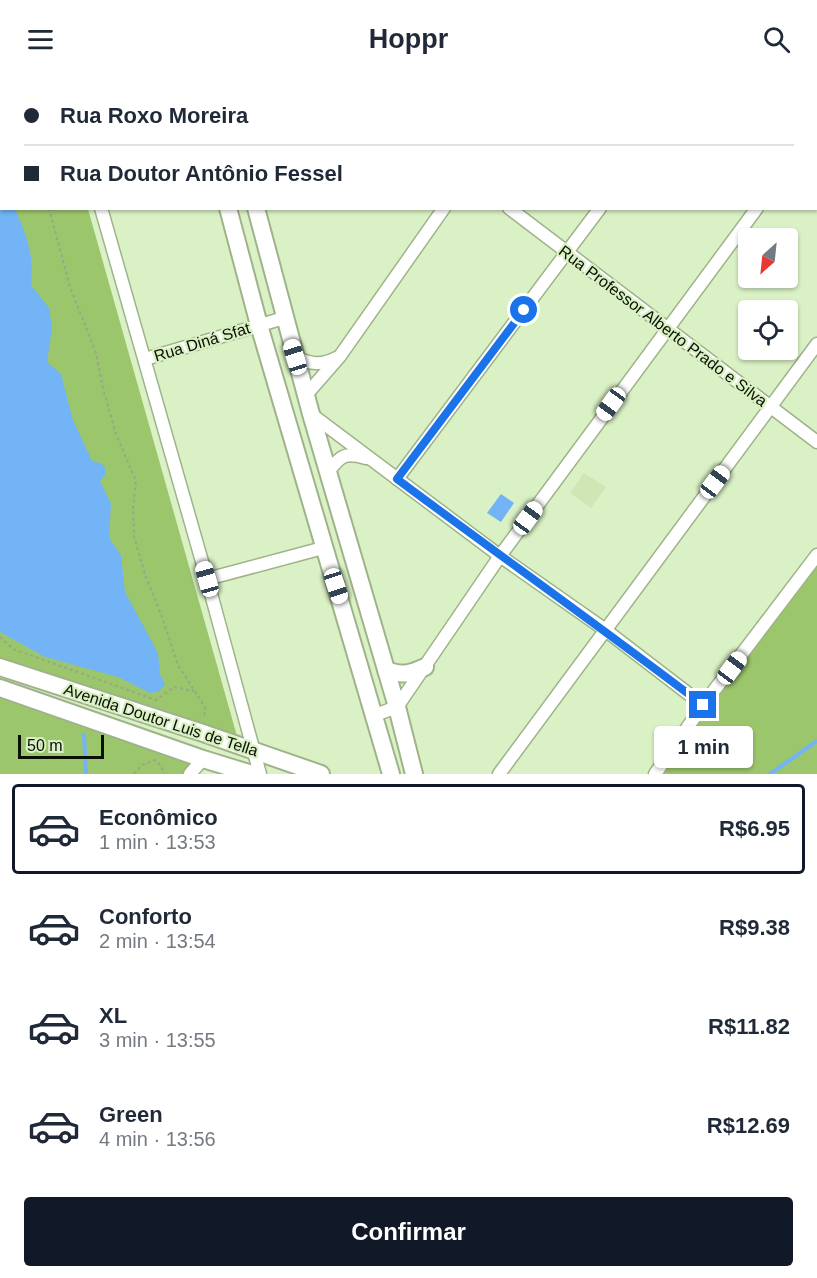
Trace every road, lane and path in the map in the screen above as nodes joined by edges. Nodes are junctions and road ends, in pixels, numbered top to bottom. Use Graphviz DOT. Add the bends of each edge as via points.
graph roads {
  1 [pos="50,210"];
  2 [pos="102,210"];
  3 [pos="229,210"];
  4 [pos="257,210"];
  5 [pos="443,210"];
  6 [pos="513,210"];
  7 [pos="599,210"];
  8 [pos="756,210"];
  9 [pos="567,253"];
  10 [pos="284,318"];
  11 [pos="259,325"];
  12 [pos="667,328"];
  13 [pos="817,344"];
  14 [pos="340,356"];
  15 [pos="295,357"];
  16 [pos="145,359"];
  17 [pos="306,396"];
  18 [pos="770,408"];
  19 [pos="311,414"];
  20 [pos="817,442"];
  21 [pos="373,460"];
  22 [pos="328,472"];
  23 [pos="397,479"];
  24 [pos="323,549"];
  25 [pos="817,555"];
  26 [pos="500,556"];
  27 [pos="207,579"];
  28 [pos="604,629"];
  29 [pos="0,638"];
  30 [pos="0,667"];
  31 [pos="425,667"];
  32 [pos="386,670"];
  33 [pos="0,688"];
  34 [pos="194,691"];
  35 [pos="703,705"];
  36 [pos="398,707"];
  37 [pos="375,715"];
  38 [pos="204,725"];
  39 [pos="254,751"];
  40 [pos="386,757"];
  41 [pos="203,759"];
  42 [pos="134,774"];
  43 [pos="164,774"];
  44 [pos="189,774"];
  45 [pos="252,774"];
  46 [pos="260,774"];
  47 [pos="321,774"];
  48 [pos="380,774"];
  49 [pos="391,774"];
  50 [pos="414,774"];
  51 [pos="499,774"];
  52 [pos="655,774"];
  1 -- 34 [label="path" via="70,287 96,353 116,434 136,481 134,537 178,665"];
  2 -- 16 [label="street"];
  3 -- 11 [label="main road"];
  4 -- 10 [label="main road"];
  5 -- 14 [label="street"];
  6 -- 9 [label="street, Rua Professor Alberto Prado e Silva"];
  7 -- 9 [label="street"];
  8 -- 12 [label="street"];
  9 -- 12 [label="street, Rua Professor Alberto Prado e Silva"];
  9 -- 23 [label="street"];
  10 -- 11 [label="street, Rua Diná Sfat"];
  10 -- 15 [label="main road"];
  11 -- 16 [label="street, Rua Diná Sfat"];
  11 -- 24 [label="main road"];
  12 -- 18 [label="street, Rua Professor Alberto Prado e Silva"];
  12 -- 26 [label="street"];
  13 -- 18 [label="street"];
  14 -- 15 [label="street" via="316,364"];
  14 -- 17 [label="street"];
  15 -- 17 [label="main road"];
  16 -- 27 [label="street"];
  17 -- 19 [label="main road"];
  18 -- 20 [label="street, Rua Professor Alberto Prado e Silva"];
  18 -- 28 [label="street"];
  19 -- 21 [label="street"];
  19 -- 22 [label="main road"];
  21 -- 22 [label="street" via="344,455"];
  21 -- 23 [label="street"];
  22 -- 32 [label="main road"];
  23 -- 26 [label="street"];
  24 -- 27 [label="street"];
  24 -- 37 [label="main road"];
  25 -- 35 [label="street"];
  26 -- 28 [label="street"];
  26 -- 31 [label="street"];
  27 -- 39 [label="street"];
  28 -- 35 [label="street"];
  28 -- 51 [label="street"];
  29 -- 34 [label="path" via="13,649 156,700 174,687"];
  30 -- 39 [label="main road, Avenida Doutor Luis de Tella"];
  31 -- 32 [label="main road" via="408,675"];
  31 -- 36 [label="street"];
  32 -- 36 [label="main road"];
  33 -- 41 [label="main road, Avenida Doutor Luis de Tella"];
  34 -- 38 [label="path" via="205,707"];
  35 -- 52 [label="street"];
  36 -- 37 [label="street"];
  36 -- 50 [label="main road"];
  37 -- 40 [label="main road"];
  39 -- 46 [label="street"];
  39 -- 47 [label="main road, Avenida Doutor Luis de Tella"];
  40 -- 48 [label="main road"];
  40 -- 49 [label="main road"];
  41 -- 44 [label="street"];
  41 -- 45 [label="main road, Avenida Doutor Luis de Tella"];
  42 -- 43 [label="path" via="142,765 155,760"];
}
